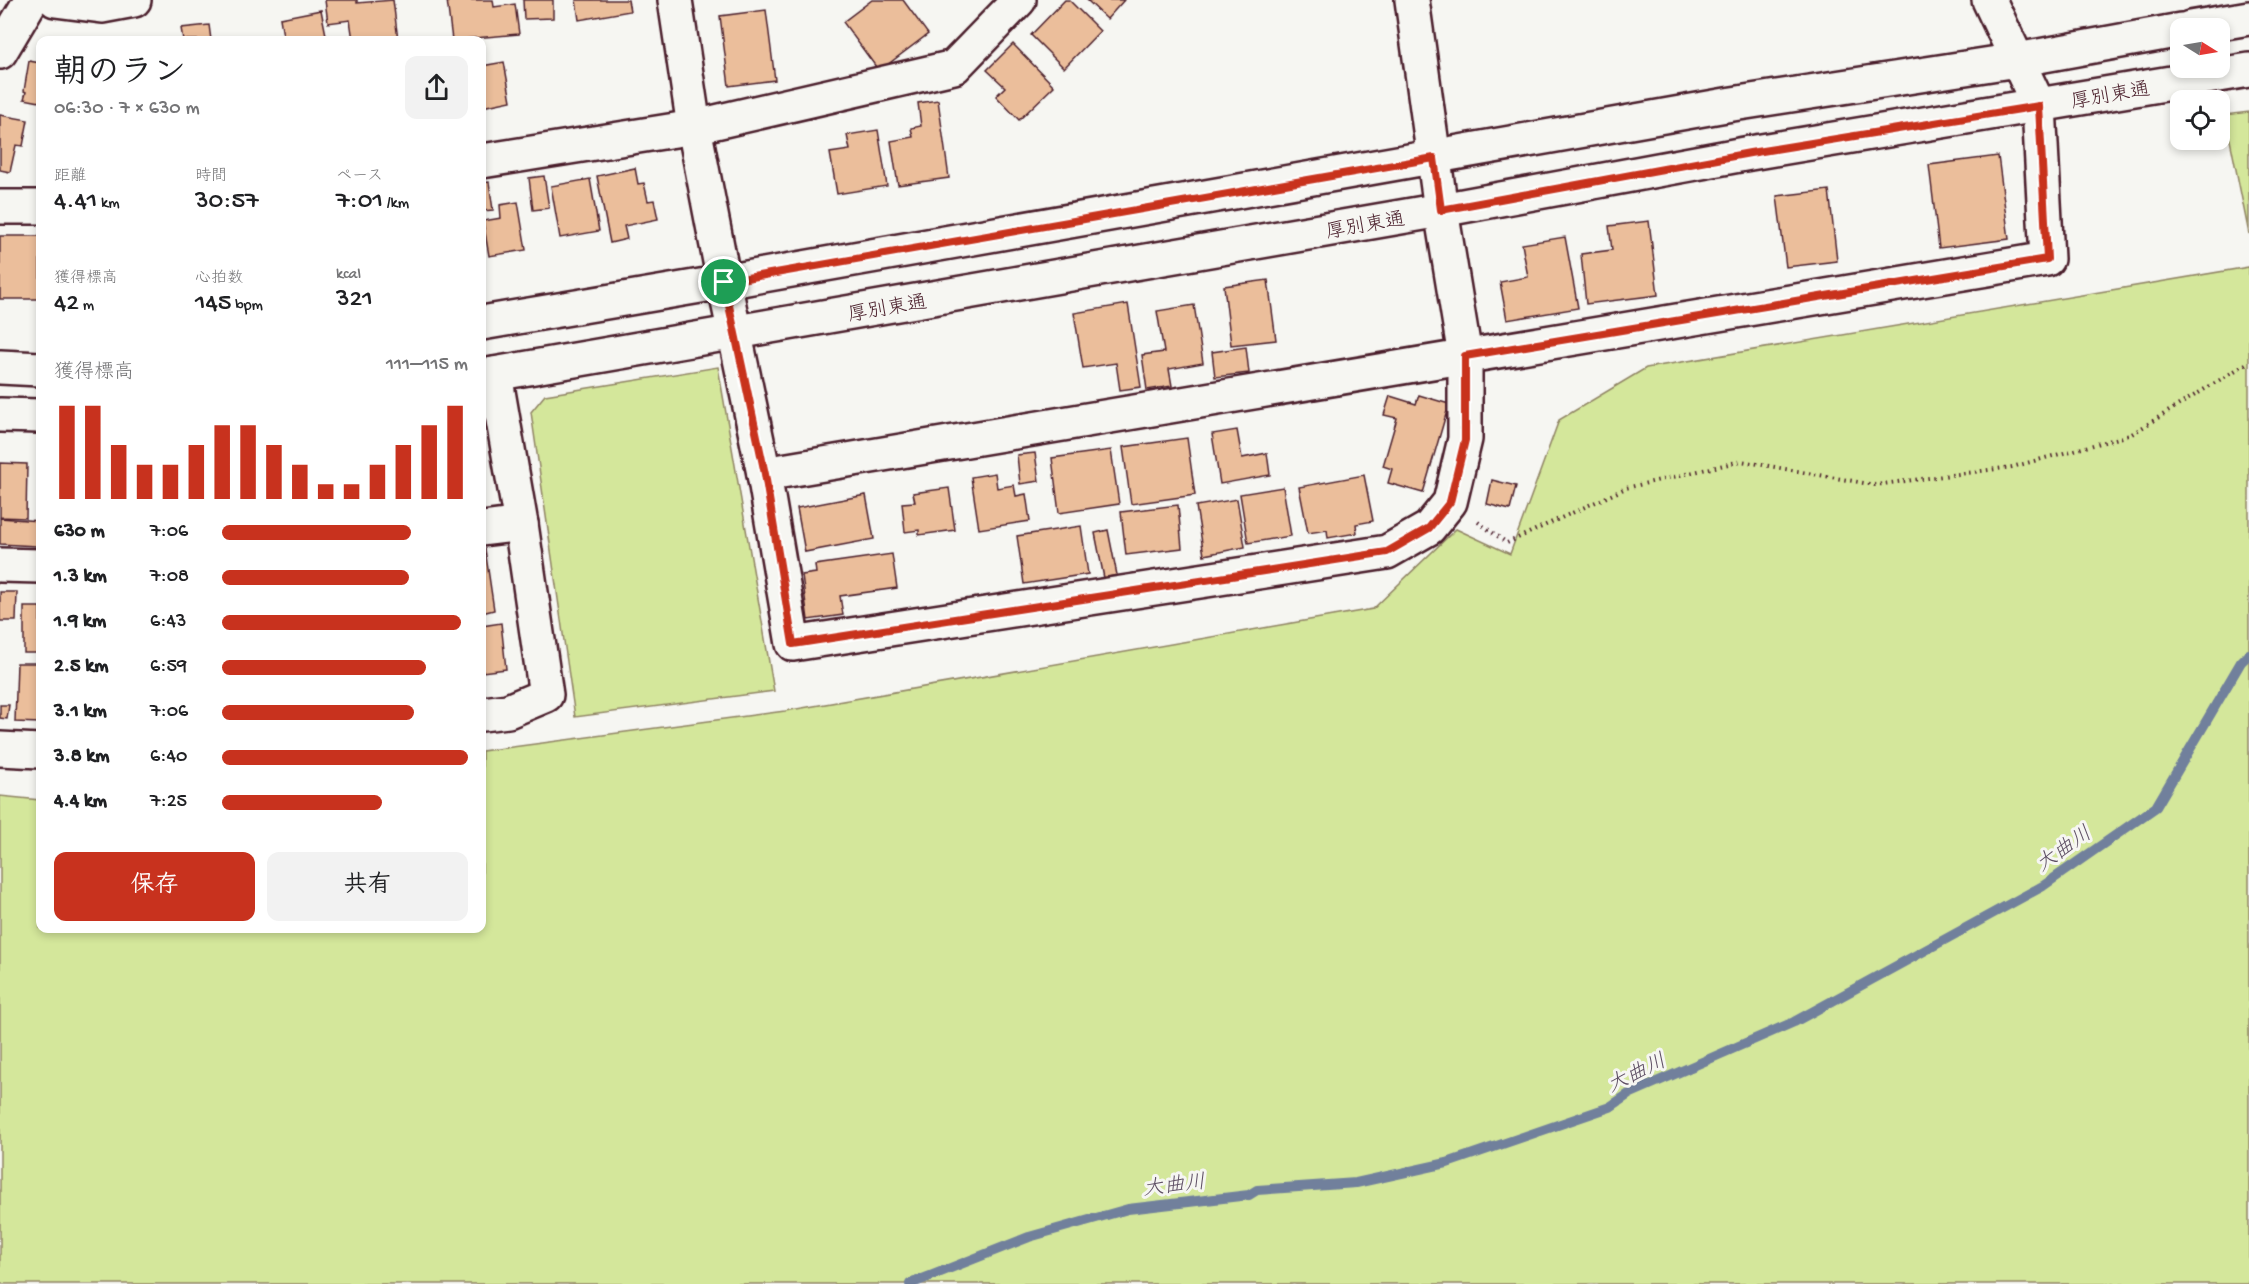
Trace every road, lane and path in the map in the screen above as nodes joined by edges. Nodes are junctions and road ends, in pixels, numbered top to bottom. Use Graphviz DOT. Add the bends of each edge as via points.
graph roads {
  1 [pos="53,0"];
  2 [pos="134,0"];
  3 [pos="675,0"];
  4 [pos="1018,0"];
  5 [pos="1412,0"];
  6 [pos="1989,0"];
  7 [pos="2249,18"];
  8 [pos="2230,21"];
  9 [pos="2170,32"];
  10 [pos="0,52"];
  11 [pos="2017,60"];
  12 [pos="2249,70"];
  13 [pos="2039,106"];
  14 [pos="694,127"];
  15 [pos="1434,158"];
  16 [pos="486,160"];
  17 [pos="0,207"];
  18 [pos="36,207"];
  19 [pos="1441,210"];
  20 [pos="724,282"];
  21 [pos="486,322"];
  22 [pos="736,333"];
  23 [pos="1465,356"];
  24 [pos="2249,362"];
  25 [pos="0,367"];
  26 [pos="36,369"];
  27 [pos="488,375"];
  28 [pos="0,415"];
  29 [pos="36,416"];
  30 [pos="765,474"];
  31 [pos="1450,502"];
  32 [pos="521,524"];
  33 [pos="486,529"];
  34 [pos="0,565"];
  35 [pos="36,566"];
  36 [pos="486,714"];
  37 [pos="0,749"];
  38 [pos="36,751"];
  1 -- 2 [label="street" via="102,6"];
  1 -- 10 [label="street"];
  3 -- 14 [label="street"];
  4 -- 14 [label="street" via="954,67"];
  5 -- 15 [label="street"];
  6 -- 11 [label="street"];
  7 -- 8 [label="street"];
  9 -- 11 [label="street"];
  11 -- 13 [label="street"];
  11 -- 15 [label="street" via="1726,105"];
  12 -- 13 [label="street, 厚別東通"];
  13 -- 19 [label="street, 厚別東通" via="1750,153"];
  13 -- 23 [label="street" via="2047,259"];
  14 -- 16 [label="street"];
  14 -- 20 [label="street"];
  15 -- 19 [label="street"];
  15 -- 20 [label="street"];
  17 -- 18 [label="street"];
  19 -- 22 [label="street, 厚別東通"];
  19 -- 23 [label="street"];
  20 -- 21 [label="street"];
  20 -- 22 [label="street"];
  22 -- 27 [label="street, 厚別東通"];
  22 -- 30 [label="street"];
  23 -- 30 [label="street"];
  23 -- 31 [label="street" via="1465,440"];
  24 -- 31 [label="path" via="2130,435 2012,467 1875,485 1741,461 1626,488 1507,543"];
  25 -- 26 [label="street"];
  27 -- 32 [label="street"];
  28 -- 29 [label="street"];
  30 -- 31 [label="street" via="793,644 1387,552 1429,528"];
  32 -- 33 [label="street"];
  32 -- 36 [label="street" via="546,695 508,711"];
  34 -- 35 [label="street"];
  37 -- 38 [label="street"];
}
